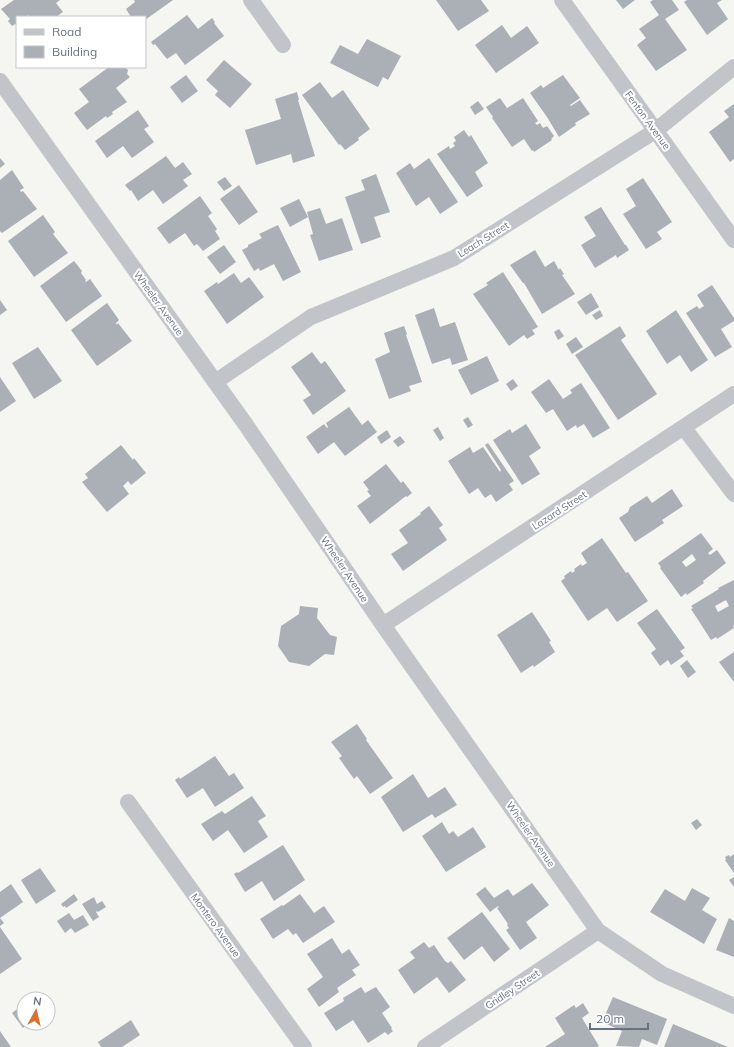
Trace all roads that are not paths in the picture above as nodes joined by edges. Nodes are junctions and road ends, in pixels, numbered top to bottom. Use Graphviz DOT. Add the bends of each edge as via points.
graph roads {
  1 [pos="251,0"];
  2 [pos="562,0"];
  3 [pos="283,45"];
  4 [pos="734,66"];
  5 [pos="0,81"];
  6 [pos="655,131"];
  7 [pos="734,240"];
  8 [pos="215,382"];
  9 [pos="734,394"];
  10 [pos="684,428"];
  11 [pos="734,494"];
  12 [pos="383,625"];
  13 [pos="128,802"];
  14 [pos="598,931"];
  15 [pos="734,1006"];
  16 [pos="304,1047"];
  17 [pos="425,1047"];
  1 -- 3 [label="street"];
  2 -- 6 [label="street, Fenton Avenue"];
  4 -- 6 [label="street, Leach Street"];
  5 -- 8 [label="street, Wheeler Avenue"];
  6 -- 7 [label="street, Fenton Avenue"];
  6 -- 8 [label="street, Leach Street" via="454,258 311,317"];
  8 -- 12 [label="street, Wheeler Avenue"];
  9 -- 10 [label="street, Lazard Street"];
  10 -- 11 [label="street"];
  10 -- 12 [label="street, Lazard Street"];
  12 -- 14 [label="street, Wheeler Avenue"];
  13 -- 16 [label="street, Montero Avenue"];
  14 -- 15 [label="street, Wheeler Avenue" via="662,974"];
  14 -- 17 [label="street, Gridley Street"];
}
